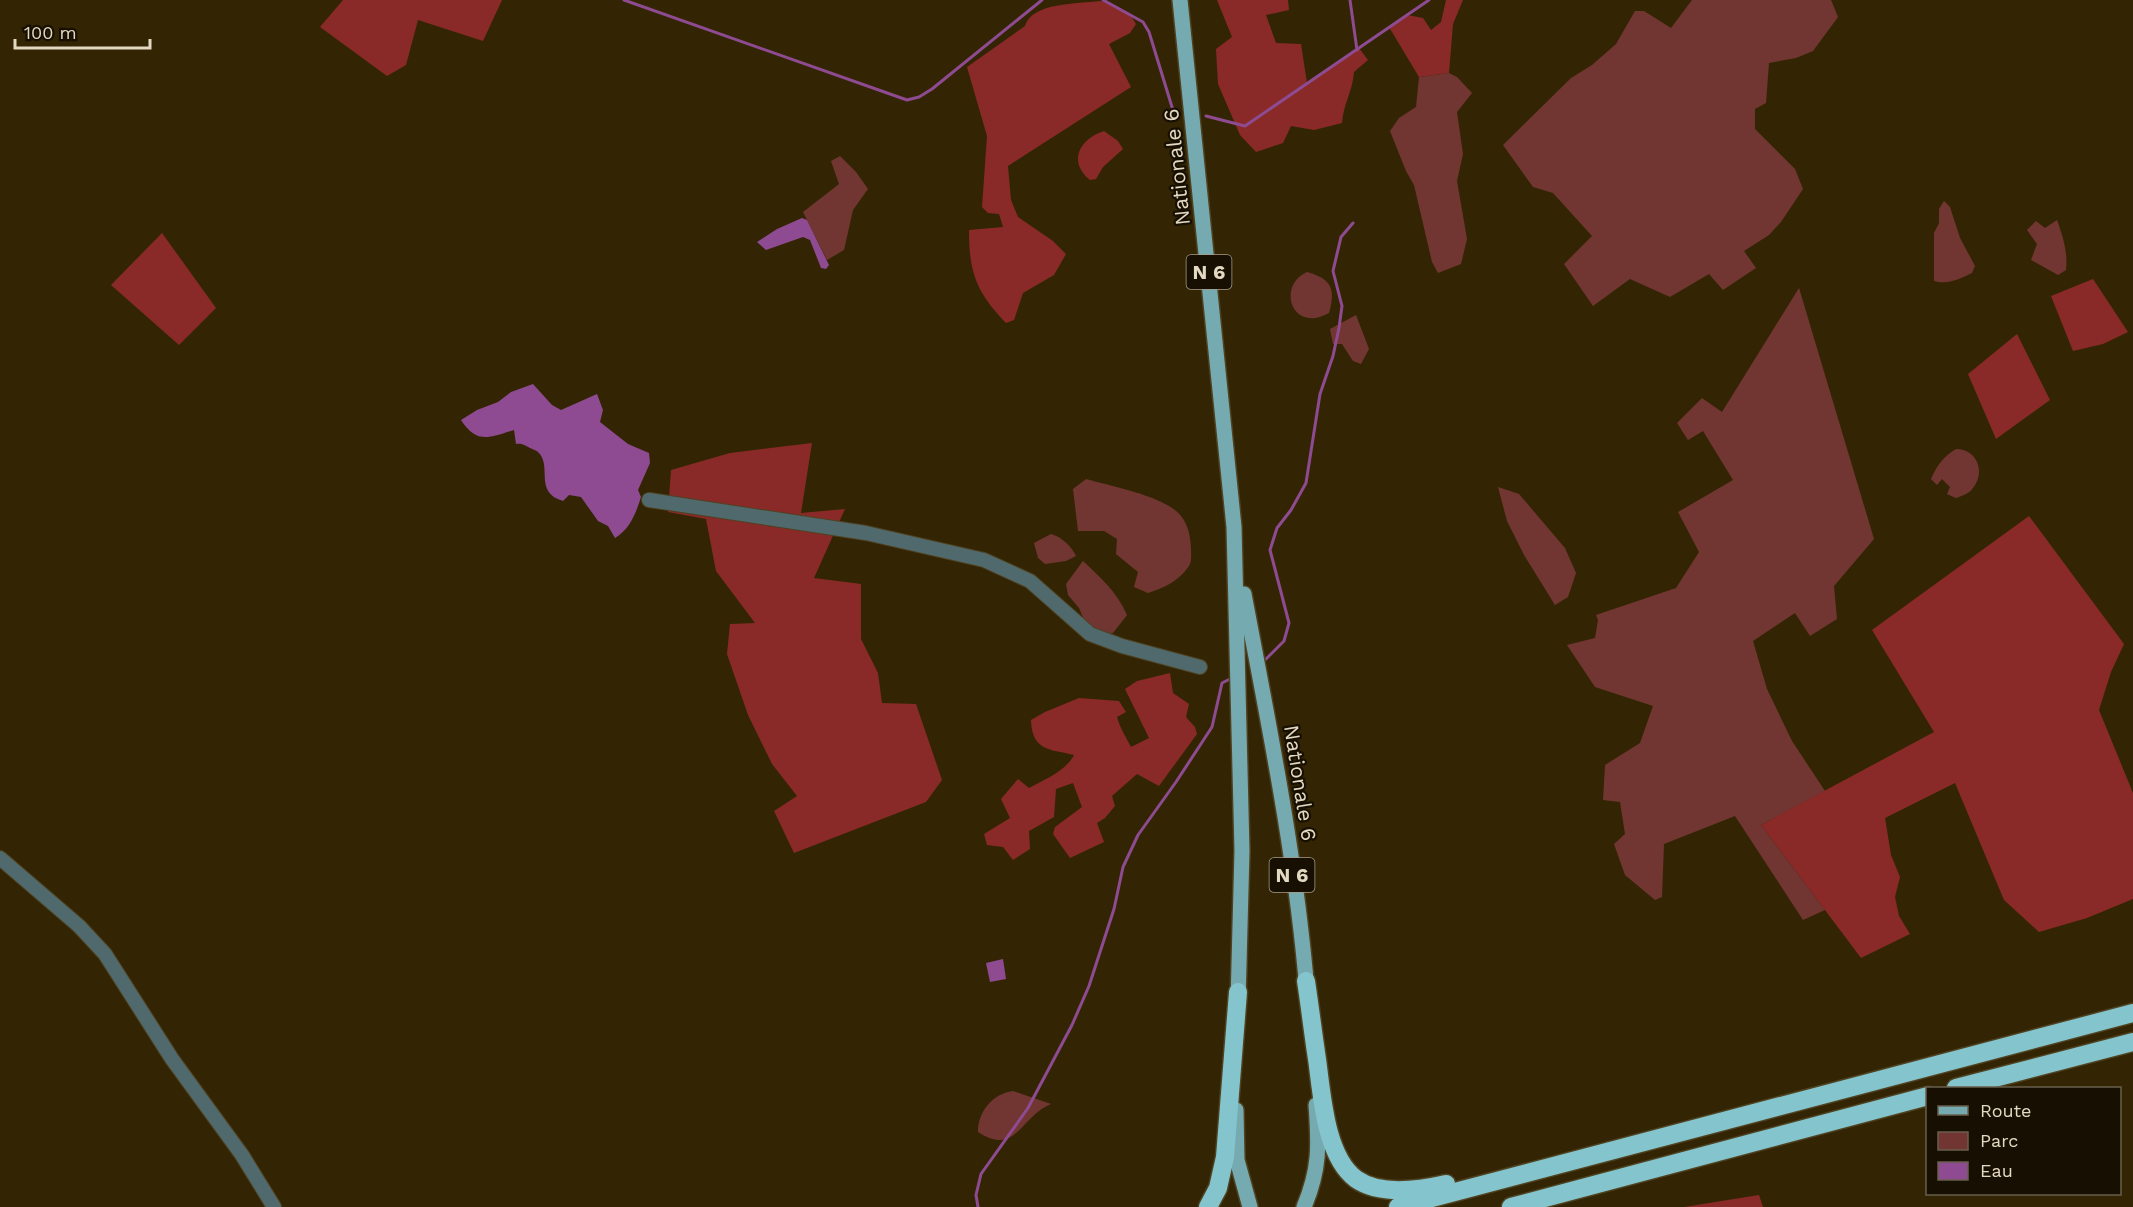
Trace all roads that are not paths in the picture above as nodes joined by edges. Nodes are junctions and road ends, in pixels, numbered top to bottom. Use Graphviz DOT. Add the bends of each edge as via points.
graph roads {
  1 [pos="1180,0"];
  2 [pos="650,500"];
  3 [pos="1235,544"];
  4 [pos="1200,668"];
  5 [pos="0,858"];
  6 [pos="1306,981"];
  7 [pos="1238,992"];
  8 [pos="2133,1013"];
  9 [pos="2133,1042"];
  10 [pos="1964,1087"];
  11 [pos="1926,1097"];
  12 [pos="1694,1130"];
  13 [pos="1701,1157"];
  14 [pos="274,1207"];
  15 [pos="1208,1207"];
  16 [pos="1250,1207"];
  17 [pos="1304,1207"];
  18 [pos="1398,1207"];
  19 [pos="1511,1207"];
  20 [pos="1543,1207"];
  1 -- 3 [label="main road, Nationale 6 / N 6"];
  2 -- 4 [label="street" via="866,533 984,560 1030,581 1090,634"];
  3 -- 6 [label="main road, Nationale 6 / N 6" via="1267,708"];
  3 -- 7 [label="main road, Nationale 6 / N 6" via="1242,851"];
  5 -- 14 [label="street" via="87,933 105,954"];
  6 -- 12 [label="highway" via="1333,1144 1356,1179 1378,1188 1436,1186"];
  6 -- 17 [label="main road, Nationale 6 / N 6" via="1319,1152 1316,1178"];
  7 -- 15 [label="highway" via="1225,1157 1218,1188"];
  7 -- 16 [label="main road, Nationale 6 / N 6" via="1237,1160"];
  8 -- 12 [label="highway"];
  9 -- 10 [label="highway"];
  11 -- 13 [label="highway"];
  12 -- 18 [label="highway"];
  13 -- 19 [label="highway"];
  13 -- 20 [label="highway"];
}
